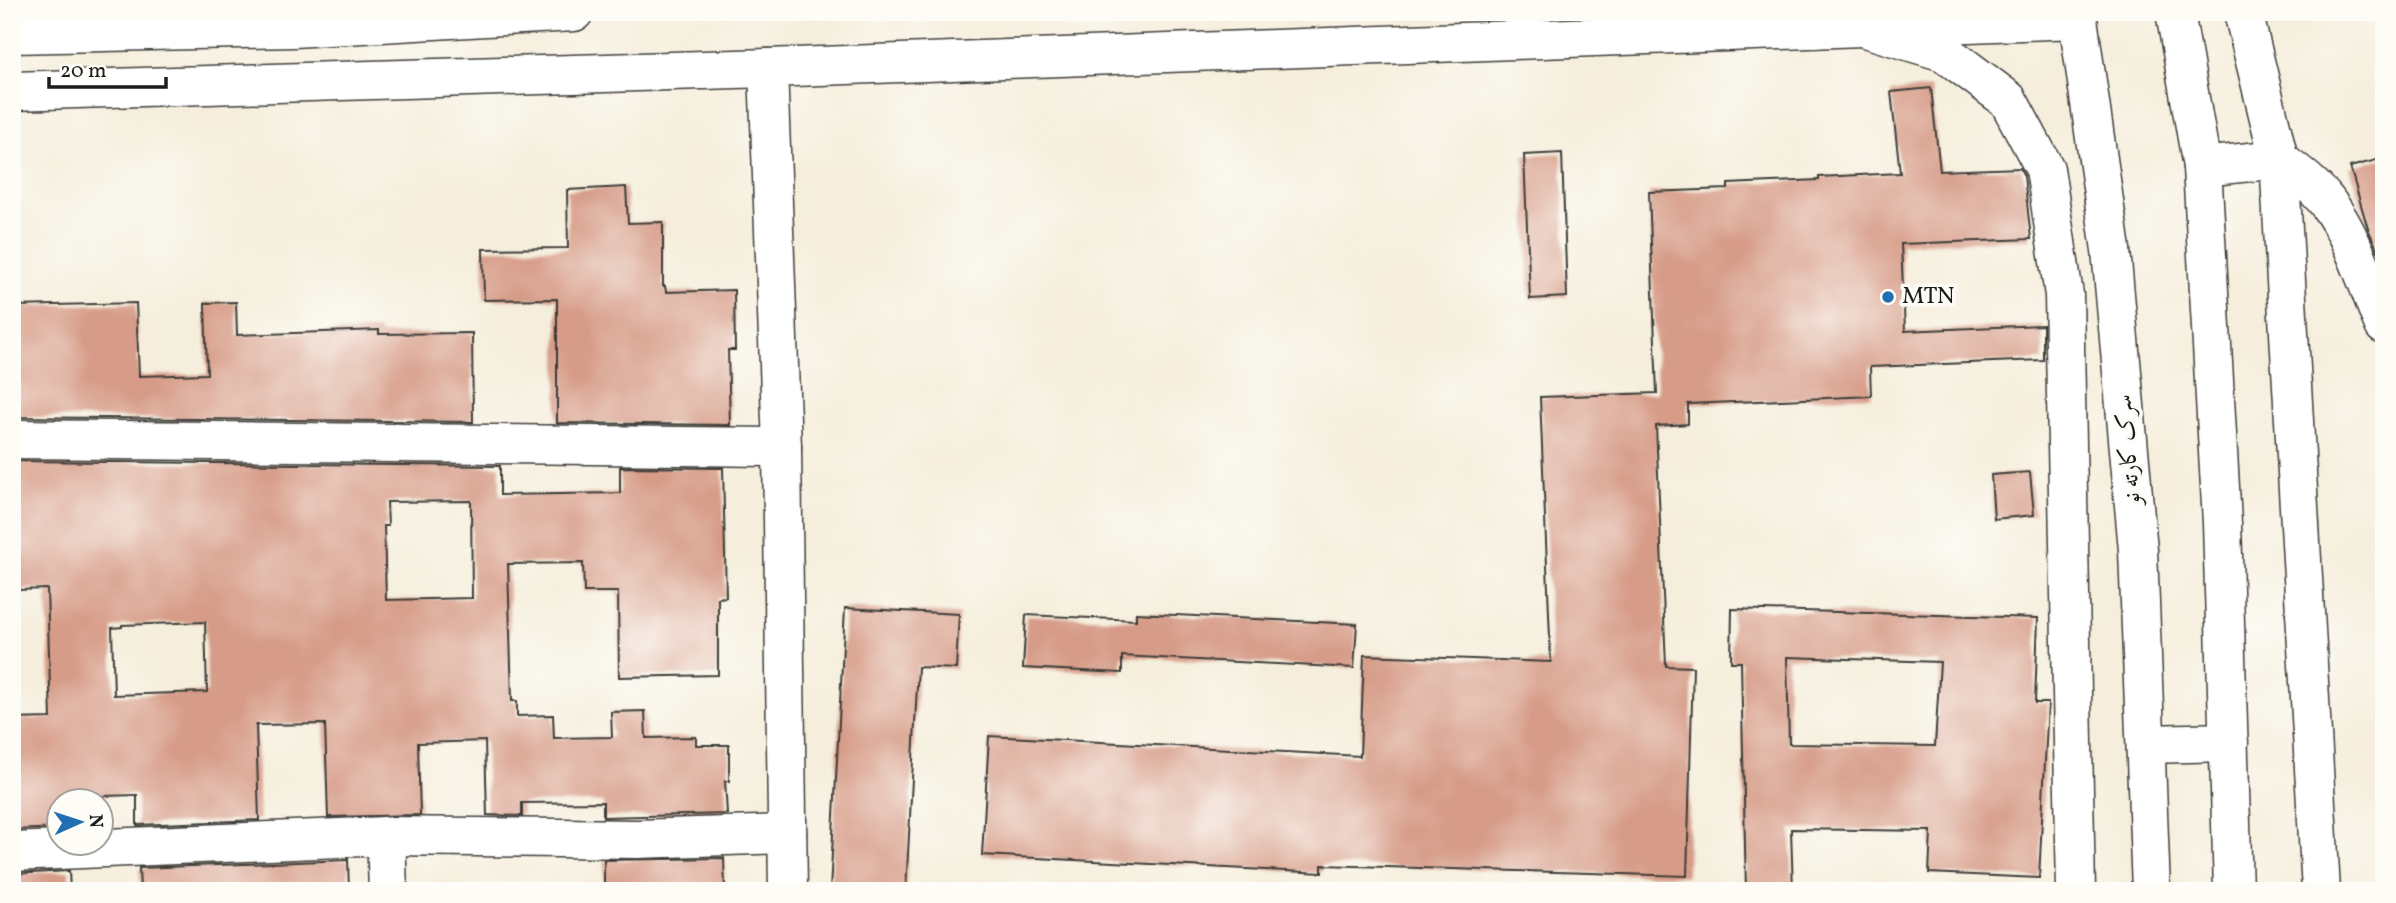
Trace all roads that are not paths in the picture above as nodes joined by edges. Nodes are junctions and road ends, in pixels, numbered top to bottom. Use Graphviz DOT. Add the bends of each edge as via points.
graph roads {
  1 [pos="574,12"];
  2 [pos="2175,12"];
  3 [pos="2243,12"];
  4 [pos="2078,16"];
  5 [pos="293,20"];
  6 [pos="1862,20"];
  7 [pos="12,34"];
  8 [pos="768,68"];
  9 [pos="12,91"];
  10 [pos="2279,159"];
  11 [pos="2202,167"];
  12 [pos="2368,244"];
  13 [pos="2384,325"];
  14 [pos="12,439"];
  15 [pos="782,447"];
  16 [pos="2229,742"];
  17 [pos="2147,744"];
  18 [pos="788,834"];
  19 [pos="386,836"];
  20 [pos="12,852"];
  21 [pos="388,891"];
  22 [pos="788,891"];
  23 [pos="2076,891"];
  24 [pos="2151,891"];
  25 [pos="2233,891"];
  26 [pos="2321,891"];
  1 -- 5 [label="main road"];
  2 -- 11 [label="main road"];
  3 -- 10 [label="main road"];
  4 -- 6 [label="main road"];
  4 -- 17 [label="main road, سرک کارته نو" via="2111,250 2138,550"];
  5 -- 7 [label="main road"];
  6 -- 8 [label="main road"];
  6 -- 23 [label="main road" via="1944,52 2008,100 2045,169 2064,295"];
  8 -- 9 [label="main road"];
  8 -- 15 [label="main road"];
  10 -- 11 [label="main road"];
  10 -- 12 [label="main road" via="2303,176"];
  10 -- 26 [label="main road"];
  11 -- 16 [label="main road"];
  12 -- 13 [label="main road"];
  14 -- 15 [label="main road"];
  15 -- 18 [label="main road"];
  16 -- 17 [label="main road"];
  16 -- 25 [label="main road"];
  17 -- 24 [label="main road, سرک کارته نو"];
  18 -- 19 [label="main road" via="637,839"];
  18 -- 22 [label="main road"];
  19 -- 20 [label="main road"];
  19 -- 21 [label="main road"];
}
